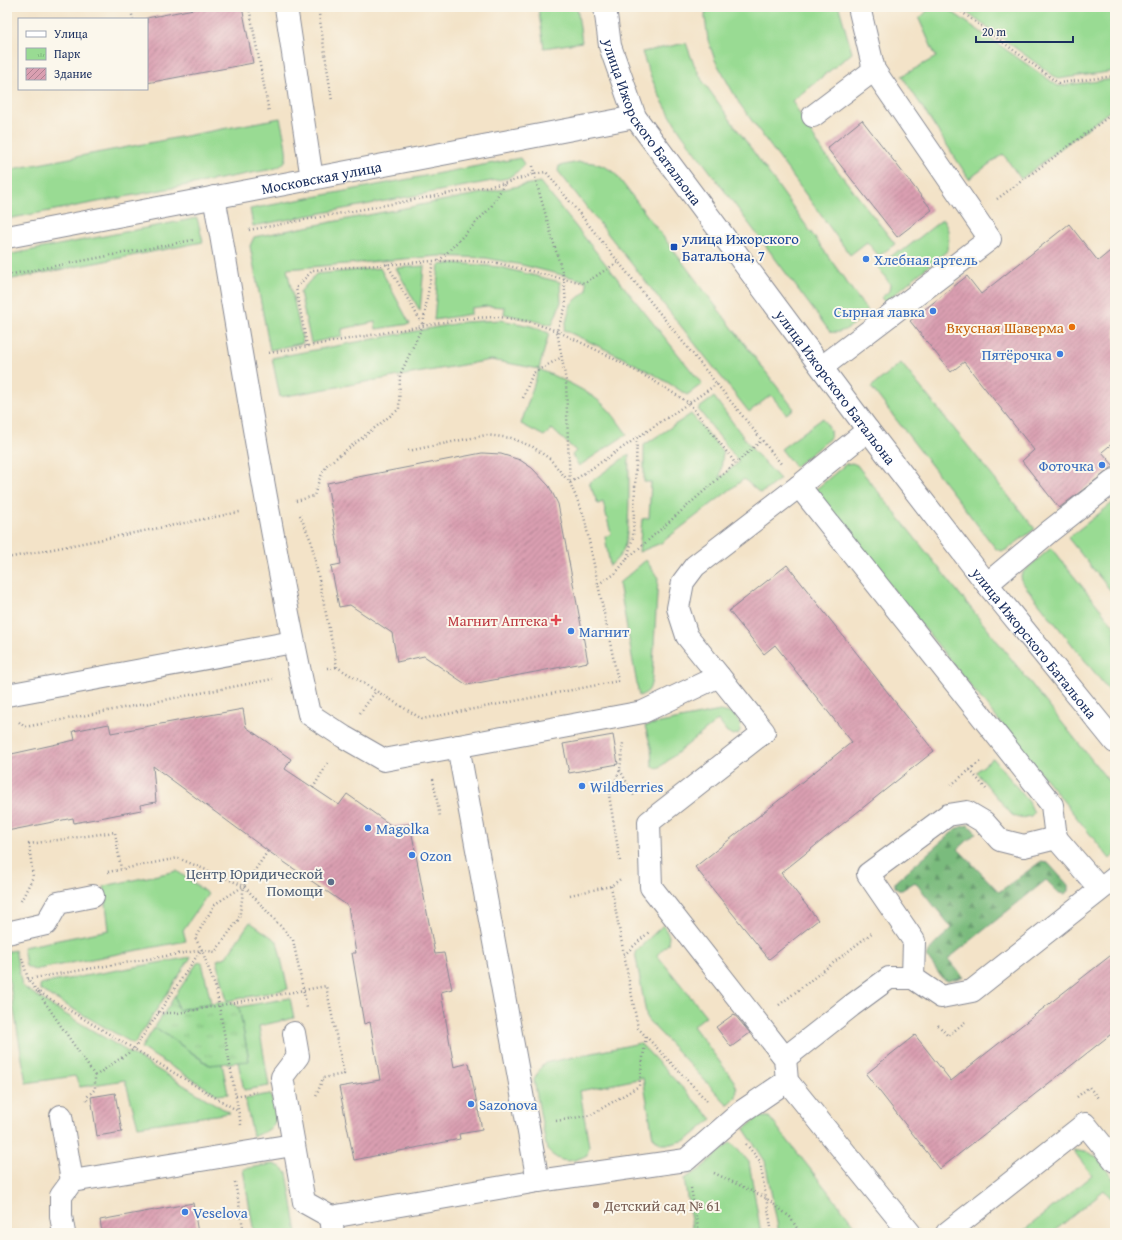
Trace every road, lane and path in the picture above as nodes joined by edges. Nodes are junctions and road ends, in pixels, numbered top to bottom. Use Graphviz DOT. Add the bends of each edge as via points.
graph roads {
  1 [pos="130,7"];
  2 [pos="249,7"];
  3 [pos="286,7"];
  4 [pos="318,7"];
  5 [pos="605,7"];
  6 [pos="859,7"];
  7 [pos="955,7"];
  8 [pos="132,18"];
  9 [pos="874,70"];
  10 [pos="1115,76"];
  11 [pos="332,101"];
  12 [pos="268,112"];
  13 [pos="1115,112"];
  14 [pos="813,116"];
  15 [pos="635,117"];
  16 [pos="534,174"];
  17 [pos="312,179"];
  18 [pos="506,183"];
  19 [pos="214,197"];
  20 [pos="974,216"];
  21 [pos="221,235"];
  22 [pos="7,237"];
  23 [pos="433,261"];
  24 [pos="439,261"];
  25 [pos="618,262"];
  26 [pos="387,264"];
  27 [pos="7,275"];
  28 [pos="564,279"];
  29 [pos="422,325"];
  30 [pos="557,331"];
  31 [pos="307,346"];
  32 [pos="265,354"];
  33 [pos="562,357"];
  34 [pos="822,367"];
  35 [pos="717,384"];
  36 [pos="523,398"];
  37 [pos="689,403"];
  38 [pos="868,430"];
  39 [pos="637,438"];
  40 [pos="762,440"];
  41 [pos="408,451"];
  42 [pos="735,464"];
  43 [pos="1115,480"];
  44 [pos="570,483"];
  45 [pos="799,486"];
  46 [pos="293,502"];
  47 [pos="268,507"];
  48 [pos="7,558"];
  49 [pos="627,559"];
  50 [pos="598,584"];
  51 [pos="987,584"];
  52 [pos="293,642"];
  53 [pos="719,676"];
  54 [pos="275,679"];
  55 [pos="7,695"];
  56 [pos="14,718"];
  57 [pos="1115,742"];
  58 [pos="623,743"];
  59 [pos="458,746"];
  60 [pos="332,756"];
  61 [pos="988,756"];
  62 [pos="312,788"];
  63 [pos="946,789"];
  64 [pos="1056,838"];
  65 [pos="268,851"];
  66 [pos="620,862"];
  67 [pos="121,869"];
  68 [pos="623,877"];
  69 [pos="1108,883"];
  70 [pos="244,886"];
  71 [pos="611,886"];
  72 [pos="570,894"];
  73 [pos="93,896"];
  74 [pos="19,903"];
  75 [pos="878,928"];
  76 [pos="7,933"];
  77 [pos="202,950"];
  78 [pos="21,954"];
  79 [pos="913,978"];
  80 [pos="28,979"];
  81 [pos="37,990"];
  82 [pos="304,991"];
  83 [pos="219,1006"];
  84 [pos="774,1009"];
  85 [pos="158,1013"];
  86 [pos="966,1022"];
  87 [pos="938,1024"];
  88 [pos="294,1033"];
  89 [pos="646,1036"];
  90 [pos="134,1049"];
  91 [pos="785,1058"];
  92 [pos="787,1080"];
  93 [pos="263,1091"];
  94 [pos="236,1096"];
  95 [pos="1077,1097"];
  96 [pos="314,1100"];
  97 [pos="1102,1103"];
  98 [pos="239,1111"];
  99 [pos="61,1116"];
  100 [pos="729,1123"];
  101 [pos="528,1126"];
  102 [pos="293,1145"];
  103 [pos="237,1154"];
  104 [pos="686,1160"];
  105 [pos="1115,1161"];
  106 [pos="72,1181"];
  107 [pos="538,1181"];
  108 [pos="766,1198"];
  109 [pos="332,1225"];
  110 [pos="64,1233"];
  111 [pos="244,1233"];
  112 [pos="699,1233"];
  113 [pos="772,1233"];
  114 [pos="800,1233"];
  115 [pos="910,1233"];
  116 [pos="947,1233"];
  1 -- 8 [label="path"];
  2 -- 12 [label="path"];
  3 -- 17 [label="street"];
  4 -- 11 [label="path"];
  5 -- 15 [label="street, улица Ижорского Батальона" via="610,46"];
  6 -- 9 [label="street"];
  7 -- 10 [label="path" via="1058,83"];
  9 -- 14 [label="street"];
  9 -- 20 [label="street"];
  13 -- 20 [label="path"];
  15 -- 17 [label="street, Московская улица"];
  15 -- 34 [label="street, улица Ижорского Батальона"];
  16 -- 18 [label="path"];
  16 -- 25 [label="path" via="546,172"];
  16 -- 28 [label="path"];
  17 -- 19 [label="street, Московская улица"];
  18 -- 21 [label="path"];
  18 -- 24 [label="path" via="491,208"];
  19 -- 21 [label="street"];
  19 -- 22 [label="street, Московская улица"];
  20 -- 34 [label="street" via="990,239"];
  21 -- 27 [label="path"];
  21 -- 47 [label="street" via="232,350"];
  23 -- 24 [label="path"];
  23 -- 26 [label="path"];
  23 -- 29 [label="path"];
  24 -- 28 [label="path" via="470,260 497,263"];
  25 -- 28 [label="path" via="585,283"];
  25 -- 35 [label="path"];
  26 -- 29 [label="path"];
  26 -- 31 [label="path" via="313,270 296,288"];
  28 -- 30 [label="path" via="566,305"];
  29 -- 30 [label="path" via="468,318 499,317 527,321"];
  29 -- 31 [label="path"];
  29 -- 46 [label="path" via="400,375 399,409 327,465 314,496"];
  30 -- 33 [label="path"];
  30 -- 37 [label="path" via="607,355"];
  31 -- 32 [label="path"];
  33 -- 36 [label="path" via="533,373"];
  33 -- 44 [label="path" via="566,381"];
  34 -- 38 [label="street, улица Ижорского Батальона"];
  35 -- 37 [label="path"];
  35 -- 40 [label="path"];
  37 -- 39 [label="path"];
  37 -- 42 [label="path"];
  38 -- 45 [label="street"];
  38 -- 51 [label="street, улица Ижорского Батальона"];
  39 -- 44 [label="path"];
  39 -- 49 [label="path" via="633,537"];
  40 -- 42 [label="path"];
  40 -- 45 [label="path"];
  41 -- 44 [label="path" via="486,435 511,438 533,447 550,459"];
  42 -- 49 [label="path"];
  43 -- 51 [label="street"];
  44 -- 50 [label="path" via="584,516"];
  45 -- 53 [label="street" via="695,566 683,582 678,608 687,636"];
  45 -- 64 [label="street" via="1052,805"];
  46 -- 47 [label="path"];
  46 -- 50 [label="path" via="311,541 337,666 422,719 618,681"];
  47 -- 48 [label="path"];
  47 -- 52 [label="street"];
  49 -- 50 [label="path" via="615,574"];
  51 -- 57 [label="street, улица Ижорского Батальона"];
  52 -- 55 [label="street"];
  52 -- 59 [label="street" via="308,714 384,760"];
  53 -- 59 [label="street" via="643,712"];
  53 -- 91 [label="street" via="764,732 648,822 651,887"];
  54 -- 56 [label="path" via="24,727"];
  58 -- 66 [label="path" via="620,770 609,795"];
  59 -- 101 [label="street"];
  60 -- 62 [label="path"];
  61 -- 63 [label="path"];
  64 -- 69 [label="street"];
  64 -- 79 [label="street" via="1024,846 1000,840 984,822 967,812 948,815 868,874 914,941"];
  65 -- 70 [label="path"];
  67 -- 70 [label="path" via="178,858"];
  67 -- 73 [label="path" via="103,873"];
  67 -- 74 [label="path" via="115,832 29,844 33,877"];
  68 -- 71 [label="path"];
  69 -- 79 [label="street" via="972,991 941,997"];
  70 -- 77 [label="path" via="215,904 195,938"];
  70 -- 77 [label="path" via="239,919 216,952"];
  70 -- 82 [label="path" via="293,940"];
  71 -- 72 [label="path"];
  71 -- 89 [label="path" via="638,1028"];
  73 -- 76 [label="street" via="58,903 46,924"];
  75 -- 84 [label="path"];
  77 -- 80 [label="path"];
  77 -- 83 [label="path" via="216,989"];
  77 -- 85 [label="path"];
  78 -- 80 [label="path"];
  79 -- 91 [label="street" via="888,978"];
  80 -- 81 [label="path"];
  81 -- 90 [label="path"];
  81 -- 90 [label="path" via="95,1076"];
  82 -- 83 [label="path"];
  82 -- 88 [label="path" via="308,1014"];
  82 -- 96 [label="path" via="326,986 344,1074 324,1078"];
  83 -- 85 [label="path" via="178,1013"];
  83 -- 94 [label="path"];
  85 -- 90 [label="path"];
  86 -- 87 [label="path" via="948,1036"];
  88 -- 102 [label="street" via="298,1056 282,1076"];
  89 -- 100 [label="path"];
  89 -- 101 [label="path" via="640,1086 591,1115"];
  90 -- 98 [label="path"];
  91 -- 92 [label="street"];
  92 -- 100 [label="street"];
  92 -- 115 [label="street"];
  93 -- 94 [label="path"];
  94 -- 98 [label="path"];
  95 -- 97 [label="path" via="1089,1087"];
  98 -- 103 [label="path" via="243,1133"];
  99 -- 106 [label="street"];
  100 -- 104 [label="street"];
  100 -- 108 [label="path" via="760,1161"];
  101 -- 107 [label="street"];
  102 -- 103 [label="street"];
  102 -- 109 [label="street" via="304,1202"];
  103 -- 106 [label="street"];
  103 -- 111 [label="path" via="233,1174"];
  104 -- 107 [label="street" via="643,1174"];
  104 -- 108 [label="path"];
  104 -- 112 [label="path"];
  105 -- 116 [label="street" via="1085,1124"];
  106 -- 110 [label="street" via="61,1196"];
  107 -- 109 [label="street"];
  108 -- 113 [label="path"];
  108 -- 114 [label="path" via="790,1218"];
}
